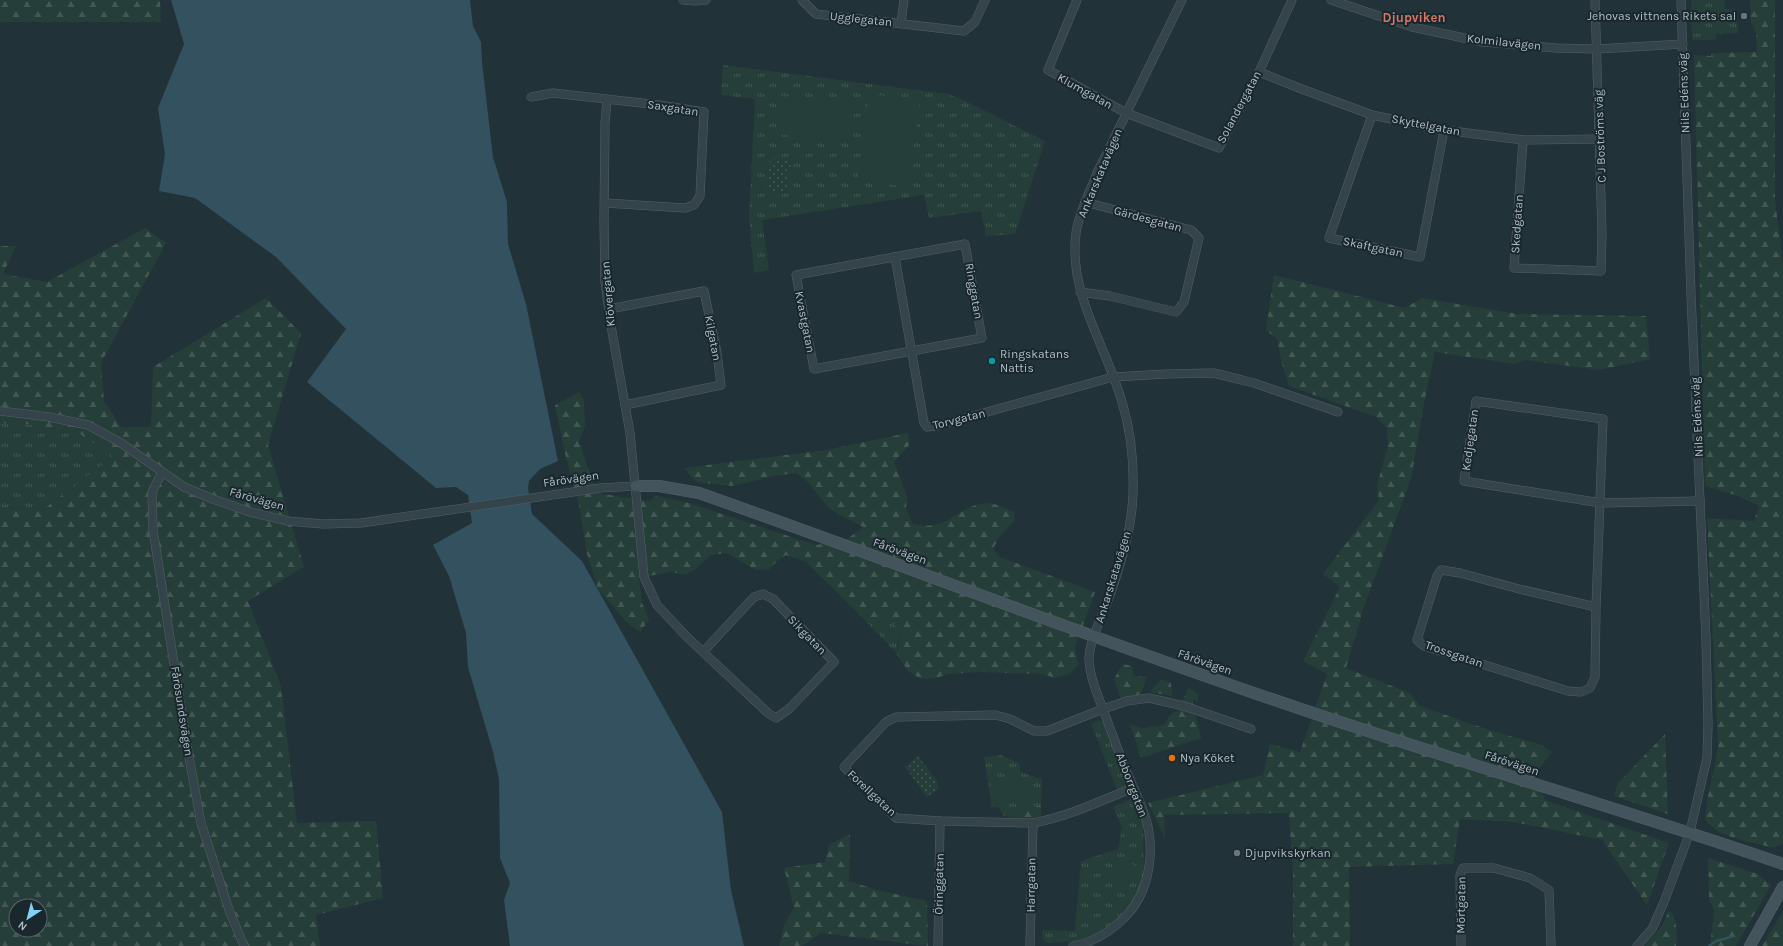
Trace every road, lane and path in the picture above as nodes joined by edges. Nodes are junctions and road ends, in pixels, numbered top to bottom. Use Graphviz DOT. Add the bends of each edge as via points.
graph roads {
  1 [pos="683,0"];
  2 [pos="706,0"];
  3 [pos="802,0"];
  4 [pos="904,0"];
  5 [pos="985,0"];
  6 [pos="1077,0"];
  7 [pos="1182,0"];
  8 [pos="1292,0"];
  9 [pos="1331,0"];
  10 [pos="1595,0"];
  11 [pos="1681,0"];
  12 [pos="901,24"];
  13 [pos="1683,44"];
  14 [pos="1597,49"];
  15 [pos="1259,72"];
  16 [pos="531,97"];
  17 [pos="607,100"];
  18 [pos="1126,113"];
  19 [pos="1372,115"];
  20 [pos="1444,130"];
  21 [pos="1600,139"];
  22 [pos="1523,140"];
  23 [pos="1085,202"];
  24 [pos="605,203"];
  25 [pos="895,257"];
  26 [pos="1601,271"];
  27 [pos="1080,292"];
  28 [pos="609,309"];
  29 [pos="912,352"];
  30 [pos="1113,377"];
  31 [pos="625,405"];
  32 [pos="0,411"];
  33 [pos="1338,412"];
  34 [pos="162,472"];
  35 [pos="636,486"];
  36 [pos="1700,501"];
  37 [pos="1600,503"];
  38 [pos="1596,607"];
  39 [pos="1094,636"];
  40 [pos="703,652"];
  41 [pos="1103,709"];
  42 [pos="1251,729"];
  43 [pos="1133,788"];
  44 [pos="940,821"];
  45 [pos="1033,823"];
  46 [pos="1690,832"];
  47 [pos="1783,864"];
  48 [pos="1783,888"];
  49 [pos="244,946"];
  50 [pos="938,946"];
  51 [pos="1030,946"];
  52 [pos="1073,946"];
  53 [pos="1461,946"];
  54 [pos="1551,946"];
  55 [pos="1637,946"];
  56 [pos="1750,946"];
  1 -- 2 [label="street"];
  3 -- 12 [label="street, Ugglegatan" via="816,14"];
  4 -- 12 [label="street"];
  5 -- 12 [label="street, Ugglegatan" via="975,22 964,31"];
  6 -- 18 [label="street, Klumgatan" via="1048,70"];
  7 -- 18 [label="street, Ankarskatavägen"];
  8 -- 15 [label="street, Solandergatan"];
  9 -- 14 [label="street, Kolmilavägen" via="1412,27 1483,42"];
  10 -- 14 [label="street, C J Boströms väg"];
  11 -- 13 [label="street, Nils Edéns väg"];
  13 -- 14 [label="street, Kolmilavägen"];
  13 -- 36 [label="street, Nils Edéns väg"];
  14 -- 21 [label="street, C J Boströms väg"];
  15 -- 18 [label="street, Solandergatan" via="1219,148"];
  15 -- 19 [label="street, Skyttelgatan"];
  16 -- 17 [label="street, Saxgatan" via="553,93"];
  17 -- 24 [label="street, Klövergatan"];
  17 -- 24 [label="street, Saxgatan" via="704,112 700,196 694,205 684,208"];
  18 -- 23 [label="street, Ankarskatavägen"];
  19 -- 20 [label="street, Skyttelgatan"];
  19 -- 20 [label="street, Skaftgatan" via="1329,238 1420,257"];
  20 -- 22 [label="street, Skyttelgatan"];
  21 -- 22 [label="street, Skyttelgatan"];
  21 -- 26 [label="street, C J Boströms väg"];
  22 -- 26 [label="street, Skedgatan" via="1514,268"];
  23 -- 27 [label="street, Ankarskatavägen" via="1076,231 1075,264"];
  23 -- 27 [label="street, Gärdesgatan" via="1191,230 1199,238 1184,302 1176,312 1110,296"];
  24 -- 28 [label="street, Klövergatan" via="605,282"];
  25 -- 29 [label="street, Torvgatan"];
  25 -- 29 [label="street, Ringgatan" via="965,244 982,338"];
  25 -- 29 [label="street, Kvastgatan" via="796,275 814,369"];
  27 -- 30 [label="street, Ankarskatavägen"];
  28 -- 31 [label="street, Klövergatan"];
  28 -- 31 [label="street, Kilgatan" via="704,291 717,353 721,385"];
  29 -- 30 [label="street, Torvgatan" via="924,423 927,427"];
  30 -- 33 [label="street" via="1213,374 1254,383"];
  30 -- 39 [label="street, Ankarskatavägen" via="1132,444 1133,494 1128,533 1111,591"];
  31 -- 35 [label="street, Klövergatan"];
  32 -- 34 [label="street, Fårövägen" via="88,425 121,443"];
  34 -- 35 [label="street, Fårövägen" via="184,487 250,512 288,521 323,524 361,523 604,488"];
  34 -- 49 [label="street, Fårösundsvägen" via="152,492 153,530 187,746 201,823 230,913"];
  35 -- 39 [label="street, Fårövägen" via="659,486 700,493"];
  35 -- 40 [label="street, Sikgatan" via="644,576 657,605"];
  36 -- 37 [label="street, Kedjegatan"];
  36 -- 46 [label="street, Nils Edéns väg" via="1708,730 1707,758"];
  37 -- 37 [label="street, Kedjegatan" via="1464,481 1476,401 1603,419"];
  37 -- 38 [label="street, Trossgatan"];
  38 -- 38 [label="street, Trossgatan" via="1595,677 1590,688 1581,692 1568,691 1424,646 1417,640 1441,570"];
  39 -- 41 [label="street, Abborrgatan" via="1089,659 1094,686"];
  39 -- 46 [label="street, Fårövägen" via="1303,710"];
  40 -- 40 [label="street, Sikgatan" via="776,718 789,709 834,662 773,599 763,594 754,597"];
  41 -- 42 [label="street" via="1149,698 1184,706"];
  41 -- 43 [label="street, Abborrgatan"];
  41 -- 44 [label="street, Forellgatan" via="1047,731 1034,731 995,715 896,717 886,722 844,767 896,818"];
  43 -- 45 [label="street, Forellgatan" via="1086,807"];
  43 -- 52 [label="street, Abborrgatan" via="1146,820 1150,855 1146,881 1136,903 1117,926 1096,940"];
  44 -- 45 [label="street, Forellgatan"];
  44 -- 50 [label="street, Öringgatan"];
  45 -- 51 [label="street, Harrgatan"];
  46 -- 47 [label="street, Fårövägen"];
  46 -- 55 [label="street" via="1652,929"];
  48 -- 56 [label="street"];
  53 -- 54 [label="street, Mörtgatan" via="1460,875 1463,868 1494,868 1530,878 1550,890"];
}
